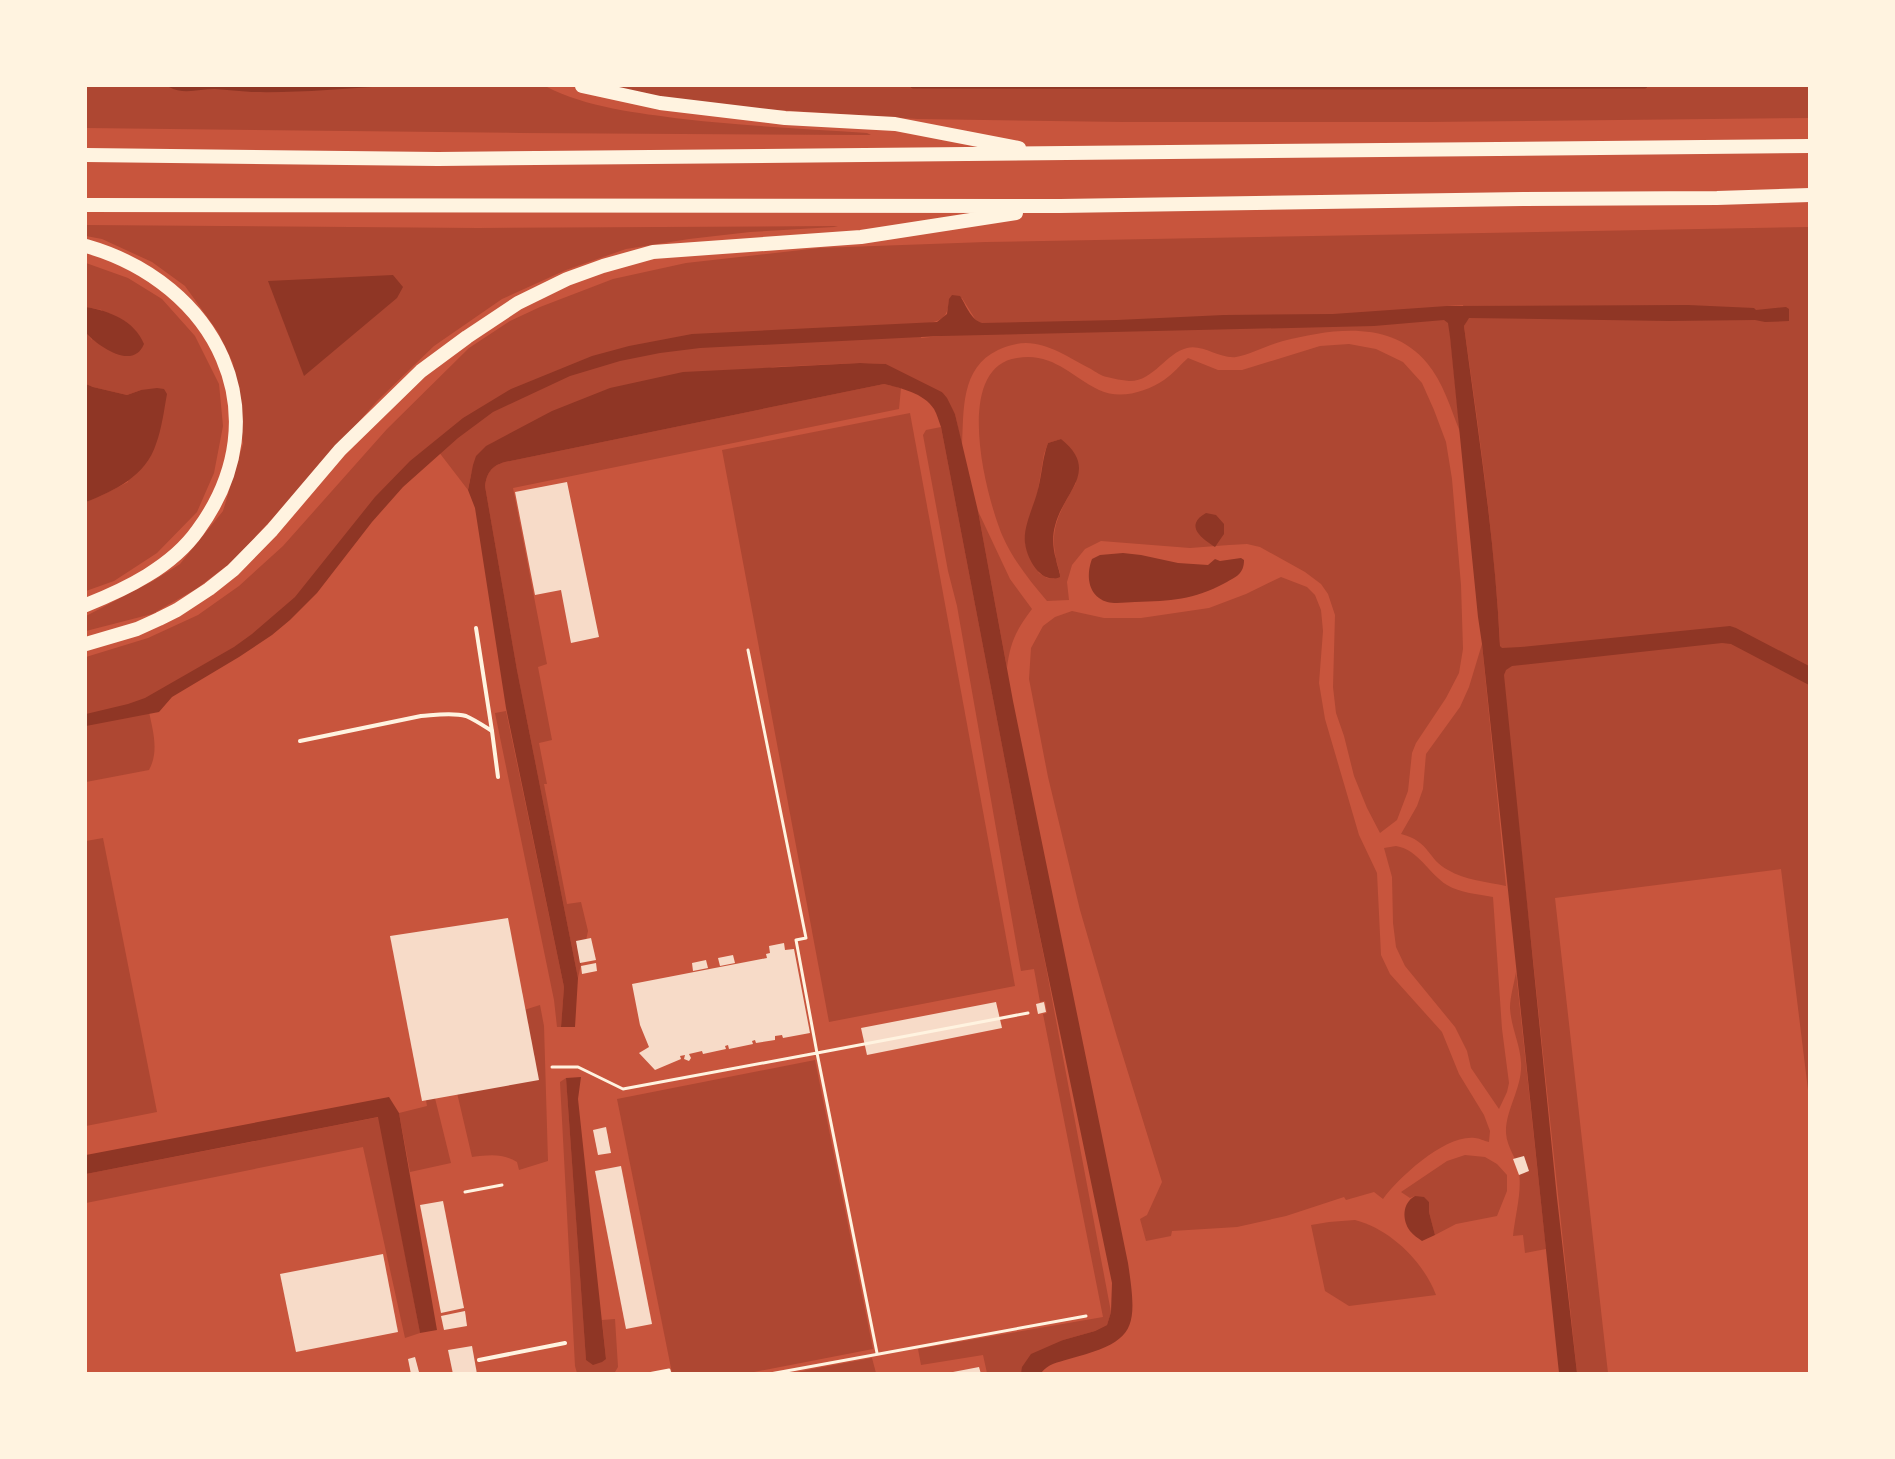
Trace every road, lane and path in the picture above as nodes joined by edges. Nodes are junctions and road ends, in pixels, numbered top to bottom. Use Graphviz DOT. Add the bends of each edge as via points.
graph roads {
  1 [pos="582,86"];
  2 [pos="1809,146"];
  3 [pos="1050,154"];
  4 [pos="86,155"];
  5 [pos="1809,195"];
  6 [pos="86,205"];
  7 [pos="1060,206"];
  8 [pos="86,246"];
  9 [pos="86,605"];
  10 [pos="476,628"];
  11 [pos="86,644"];
  12 [pos="748,650"];
  13 [pos="492,731"];
  14 [pos="300,741"];
  15 [pos="498,777"];
  16 [pos="1028,1013"];
  17 [pos="817,1053"];
  18 [pos="552,1067"];
  19 [pos="502,1185"];
  20 [pos="465,1192"];
  21 [pos="1086,1316"];
  22 [pos="566,1343"];
  23 [pos="877,1353"];
  24 [pos="479,1360"];
  25 [pos="648,1374"];
  26 [pos="670,1374"];
  27 [pos="770,1374"];
  1 -- 3 [label="highway" via="660,103 785,118 895,124"];
  2 -- 3 [label="highway"];
  3 -- 4 [label="highway" via="438,159"];
  5 -- 7 [label="highway"];
  6 -- 7 [label="highway"];
  7 -- 11 [label="highway" via="861,237 653,252 567,279 518,303 421,371 340,450 272,530 209,589 137,629"];
  8 -- 9 [label="highway" via="143,271 199,318 230,374 236,436 217,501 197,532 156,570"];
  10 -- 13 [label="lane"];
  12 -- 17 [label="path" via="806,938 796,940"];
  13 -- 14 [label="lane" via="451,714 421,716"];
  13 -- 15 [label="lane"];
  16 -- 17 [label="path"];
  17 -- 18 [label="path" via="623,1089 578,1067"];
  17 -- 23 [label="path"];
  19 -- 20 [label="path"];
  21 -- 23 [label="path"];
  22 -- 24 [label="lane"];
  23 -- 27 [label="path"];
  25 -- 26 [label="path" via="669,1370"];
}
